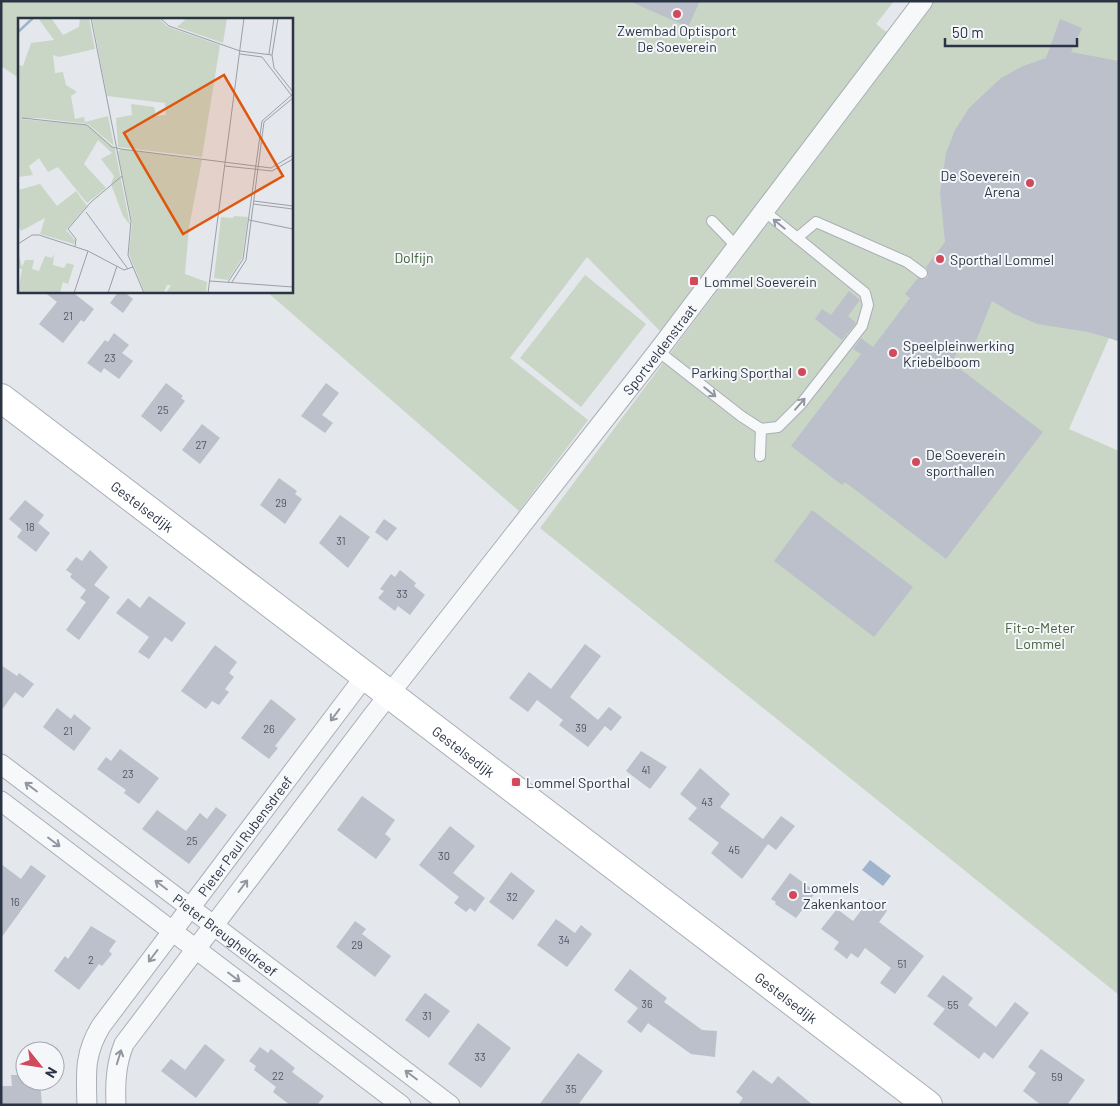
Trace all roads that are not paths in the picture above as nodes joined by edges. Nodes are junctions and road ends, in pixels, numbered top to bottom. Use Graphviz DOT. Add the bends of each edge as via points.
graph roads {
  1 [pos="923,1"];
  2 [pos="764,211"];
  3 [pos="712,221"];
  4 [pos="797,238"];
  5 [pos="737,247"];
  6 [pos="922,273"];
  7 [pos="658,351"];
  8 [pos="1,398"];
  9 [pos="761,429"];
  10 [pos="760,456"];
  11 [pos="365,676"];
  12 [pos="389,695"];
  13 [pos="1,764"];
  14 [pos="1,802"];
  15 [pos="189,906"];
  16 [pos="214,925"];
  17 [pos="172,931"];
  18 [pos="196,948"];
  19 [pos="87,1105"];
  20 [pos="116,1105"];
  21 [pos="401,1105"];
  22 [pos="450,1105"];
  23 [pos="928,1105"];
  1 -- 2 [label="street, Sportveldenstraat"];
  4 -- 2 [label="lane, one-way"];
  2 -- 5 [label="street, Sportveldenstraat"];
  3 -- 5 [label="lane"];
  4 -- 6 [label="lane" via="816,222 907,262"];
  9 -- 4 [label="lane, one-way" via="778,427 800,404 862,326 867,311 865,293 861,288"];
  5 -- 7 [label="street, Sportveldenstraat"];
  7 -- 9 [label="lane, one-way"];
  7 -- 12 [label="street, Sportveldenstraat"];
  8 -- 11 [label="main road, Gestelsedijk"];
  9 -- 10 [label="lane"];
  11 -- 12 [label="main road, Gestelsedijk"];
  11 -- 15 [label="street, Pieter Paul Rubensdreef, one-way"];
  16 -- 12 [label="street, one-way"];
  12 -- 23 [label="main road, Gestelsedijk"];
  15 -- 13 [label="street, Pieter Breugheldreef, one-way"];
  14 -- 17 [label="street, one-way"];
  15 -- 16 [label="street, Pieter Breugheldreef"];
  15 -- 17 [label="street, Pieter Paul Rubensdreef"];
  16 -- 18 [label="street"];
  22 -- 16 [label="street, Pieter Breugheldreef, one-way"];
  17 -- 18 [label="street"];
  17 -- 19 [label="street, Pieter Paul Rubensdreef, one-way" via="90,1043"];
  20 -- 18 [label="street, one-way" via="115,1078 124,1044"];
  18 -- 21 [label="street, one-way"];
}
